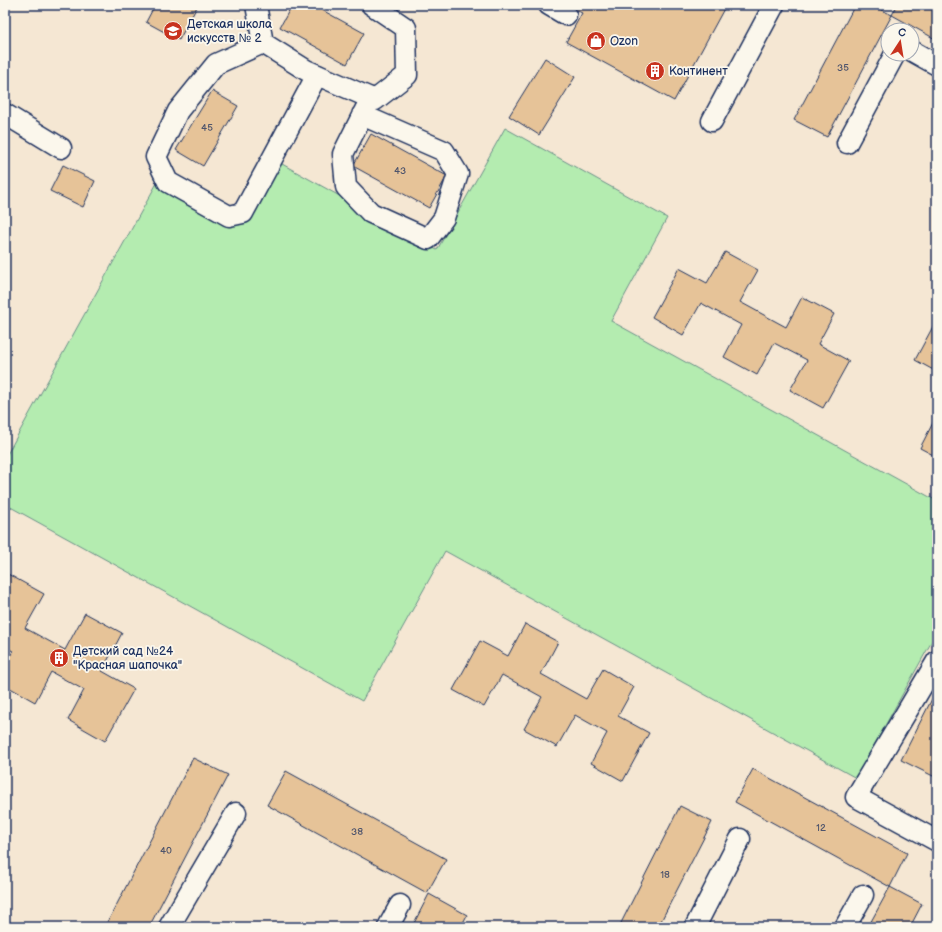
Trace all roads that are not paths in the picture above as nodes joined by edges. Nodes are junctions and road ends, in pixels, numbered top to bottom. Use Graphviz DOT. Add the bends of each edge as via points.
graph roads {
  1 [pos="256,5"];
  2 [pos="372,5"];
  3 [pos="549,5"];
  4 [pos="774,5"];
  5 [pos="566,15"];
  6 [pos="263,43"];
  7 [pos="920,55"];
  8 [pos="891,62"];
  9 [pos="937,65"];
  10 [pos="317,75"];
  11 [pos="366,107"];
  12 [pos="5,114"];
  13 [pos="712,121"];
  14 [pos="847,143"];
  15 [pos="61,148"];
  16 [pos="937,661"];
  17 [pos="236,813"];
  18 [pos="740,839"];
  19 [pos="937,841"];
  20 [pos="863,895"];
  21 [pos="400,905"];
  22 [pos="169,927"];
  23 [pos="388,927"];
  24 [pos="695,927"];
  25 [pos="845,927"];
  1 -- 6 [label="lane"];
  2 -- 11 [label="lane" via="406,28 407,74"];
  3 -- 5 [label="lane"];
  4 -- 13 [label="lane"];
  6 -- 10 [label="lane"];
  6 -- 10 [label="lane" via="216,64 178,111 156,157 168,182 229,216 243,213"];
  7 -- 9 [label="lane"];
  8 -- 14 [label="lane"];
  10 -- 11 [label="lane"];
  11 -- 11 [label="lane" via="343,154 346,187 371,213 428,239 444,218 458,174 444,151"];
  12 -- 15 [label="lane"];
  16 -- 19 [label="lane" via="856,797"];
  17 -- 22 [label="lane"];
  18 -- 24 [label="lane"];
  20 -- 25 [label="lane"];
  21 -- 23 [label="lane"];
}
